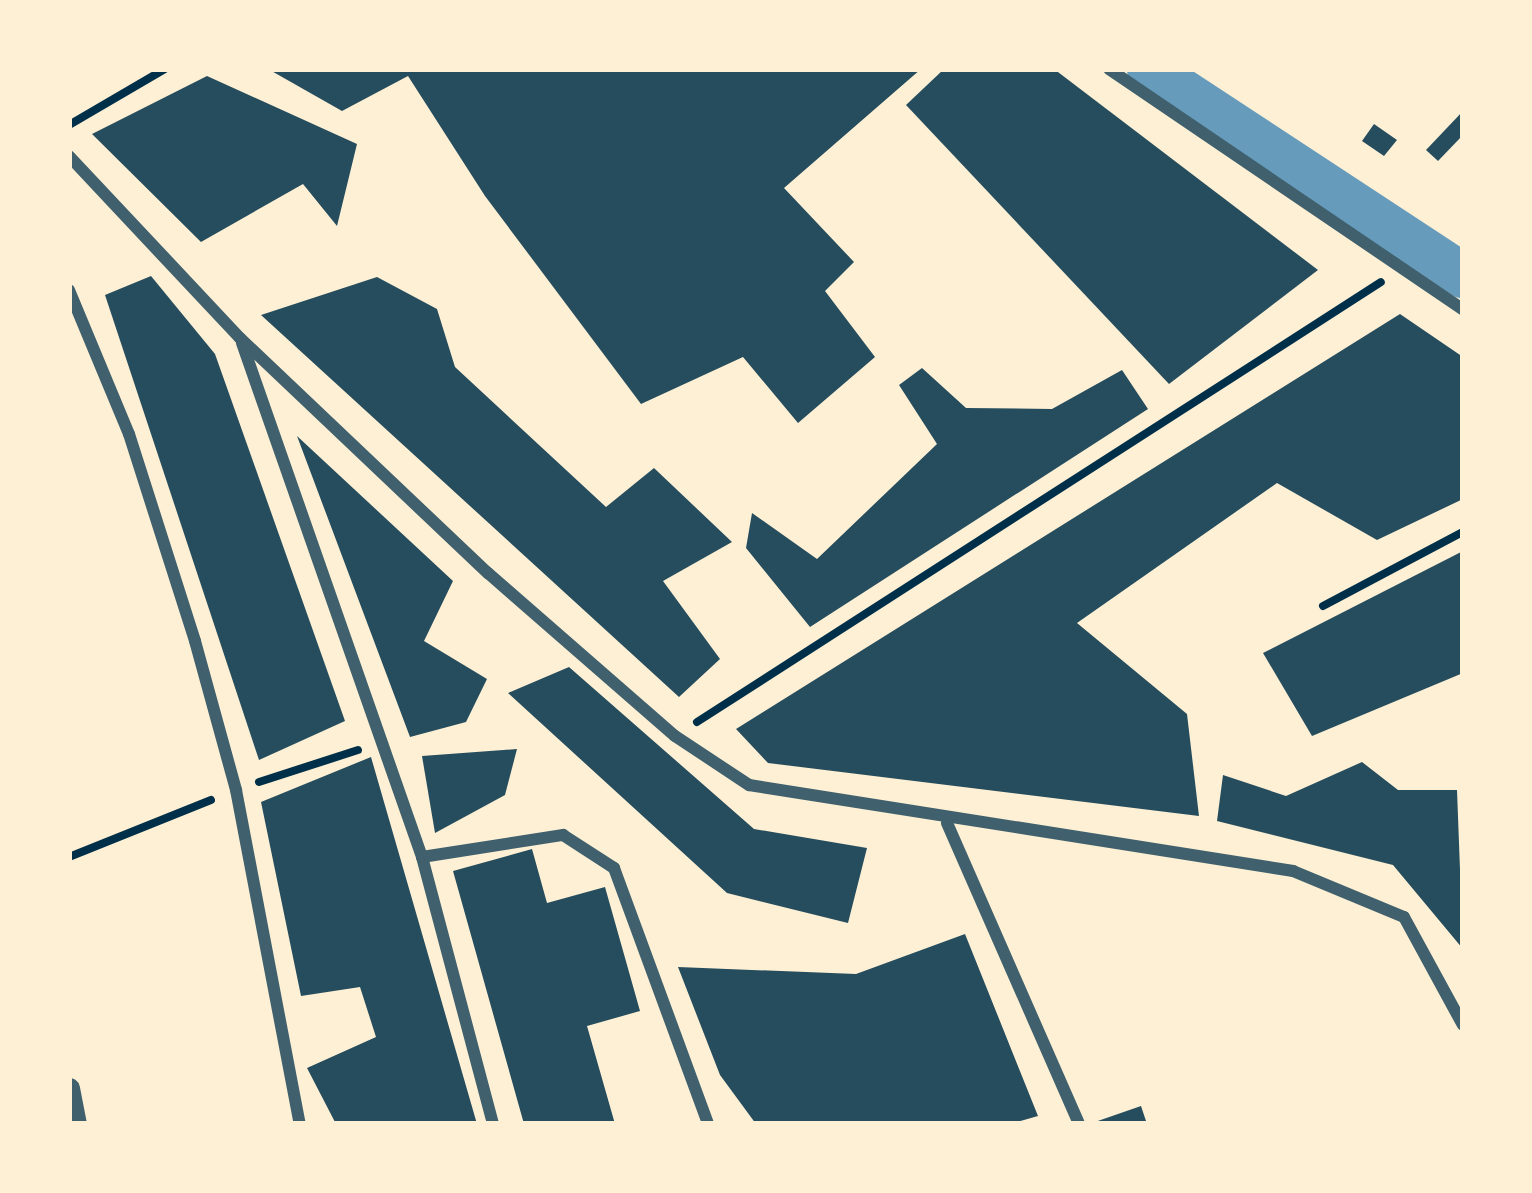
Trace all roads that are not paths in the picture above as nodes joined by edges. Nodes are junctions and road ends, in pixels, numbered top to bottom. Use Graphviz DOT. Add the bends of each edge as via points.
graph roads {
  1 [pos="1109,69"];
  2 [pos="69,156"];
  3 [pos="69,290"];
  4 [pos="1463,310"];
  5 [pos="240,338"];
  6 [pos="947,823"];
  7 [pos="422,857"];
  8 [pos="1463,1025"];
  9 [pos="69,1088"];
  10 [pos="1078,1122"];
  11 [pos="76,1124"];
  12 [pos="300,1124"];
  13 [pos="493,1124"];
  14 [pos="708,1124"];
  15 [pos="1062,1124"];
  1 -- 4 [label="street"];
  2 -- 5 [label="street"];
  3 -- 12 [label="street" via="136,454 236,790"];
  5 -- 6 [label="street" via="675,736 748,785"];
  5 -- 7 [label="street"];
  6 -- 8 [label="street" via="1293,871 1404,917"];
  6 -- 10 [label="street"];
  7 -- 13 [label="street"];
  7 -- 14 [label="street" via="563,835 614,868"];
  9 -- 11 [label="street"];
  10 -- 15 [label="street"];
}
